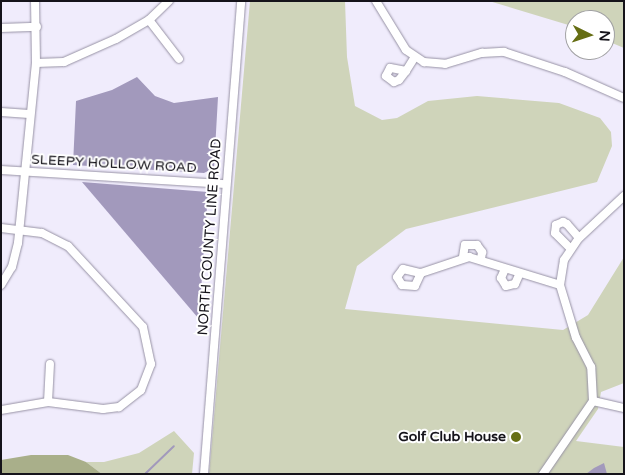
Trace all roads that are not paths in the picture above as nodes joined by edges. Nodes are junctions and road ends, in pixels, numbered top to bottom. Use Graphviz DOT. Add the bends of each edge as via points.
graph roads {
  1 [pos="35,1"];
  2 [pos="169,1"];
  3 [pos="241,1"];
  4 [pos="376,1"];
  5 [pos="149,20"];
  6 [pos="37,27"];
  7 [pos="1,28"];
  8 [pos="414,58"];
  9 [pos="179,59"];
  10 [pos="36,63"];
  11 [pos="406,71"];
  12 [pos="624,98"];
  13 [pos="1,112"];
  14 [pos="29,114"];
  15 [pos="1,170"];
  16 [pos="23,172"];
  17 [pos="226,184"];
  18 [pos="624,196"];
  19 [pos="1,228"];
  20 [pos="19,229"];
  21 [pos="579,238"];
  22 [pos="570,248"];
  23 [pos="463,257"];
  24 [pos="481,259"];
  25 [pos="504,269"];
  26 [pos="422,273"];
  27 [pos="519,275"];
  28 [pos="1,285"];
  29 [pos="560,285"];
  30 [pos="50,364"];
  31 [pos="593,401"];
  32 [pos="48,402"];
  33 [pos="624,408"];
  34 [pos="1,410"];
  35 [pos="204,474"];
  36 [pos="543,474"];
  1 -- 6 [label="street"];
  2 -- 5 [label="street"];
  3 -- 17 [label="street, NORTH COUNTY LINE ROAD"];
  4 -- 8 [label="street"];
  5 -- 9 [label="street"];
  5 -- 10 [label="street" via="68,60"];
  6 -- 7 [label="street"];
  6 -- 10 [label="street"];
  8 -- 11 [label="street"];
  8 -- 12 [label="street" via="445,64 482,53 504,52 565,72"];
  10 -- 14 [label="street"];
  13 -- 14 [label="street"];
  14 -- 16 [label="street"];
  15 -- 16 [label="street, SLEEPY HOLLOW ROAD"];
  16 -- 17 [label="street, SLEEPY HOLLOW ROAD"];
  16 -- 20 [label="street"];
  17 -- 35 [label="street, NORTH COUNTY LINE ROAD"];
  18 -- 21 [label="street"];
  19 -- 20 [label="street"];
  20 -- 28 [label="street" via="16,255"];
  20 -- 32 [label="street" via="42,233 68,246 109,293 138,320 151,352 142,390 124,405 103,410"];
  21 -- 22 [label="street"];
  21 -- 22 [label="street" via="567,224 556,225 555,233"];
  22 -- 29 [label="street"];
  23 -- 24 [label="street"];
  23 -- 24 [label="street" via="465,245 478,245"];
  23 -- 26 [label="street"];
  24 -- 25 [label="street"];
  25 -- 27 [label="street"];
  25 -- 27 [label="street" via="501,278 506,286 515,284"];
  27 -- 29 [label="street"];
  29 -- 31 [label="street" via="576,338 592,367"];
  30 -- 32 [label="street"];
  31 -- 33 [label="street"];
  31 -- 36 [label="street"];
  32 -- 34 [label="street"];
}
